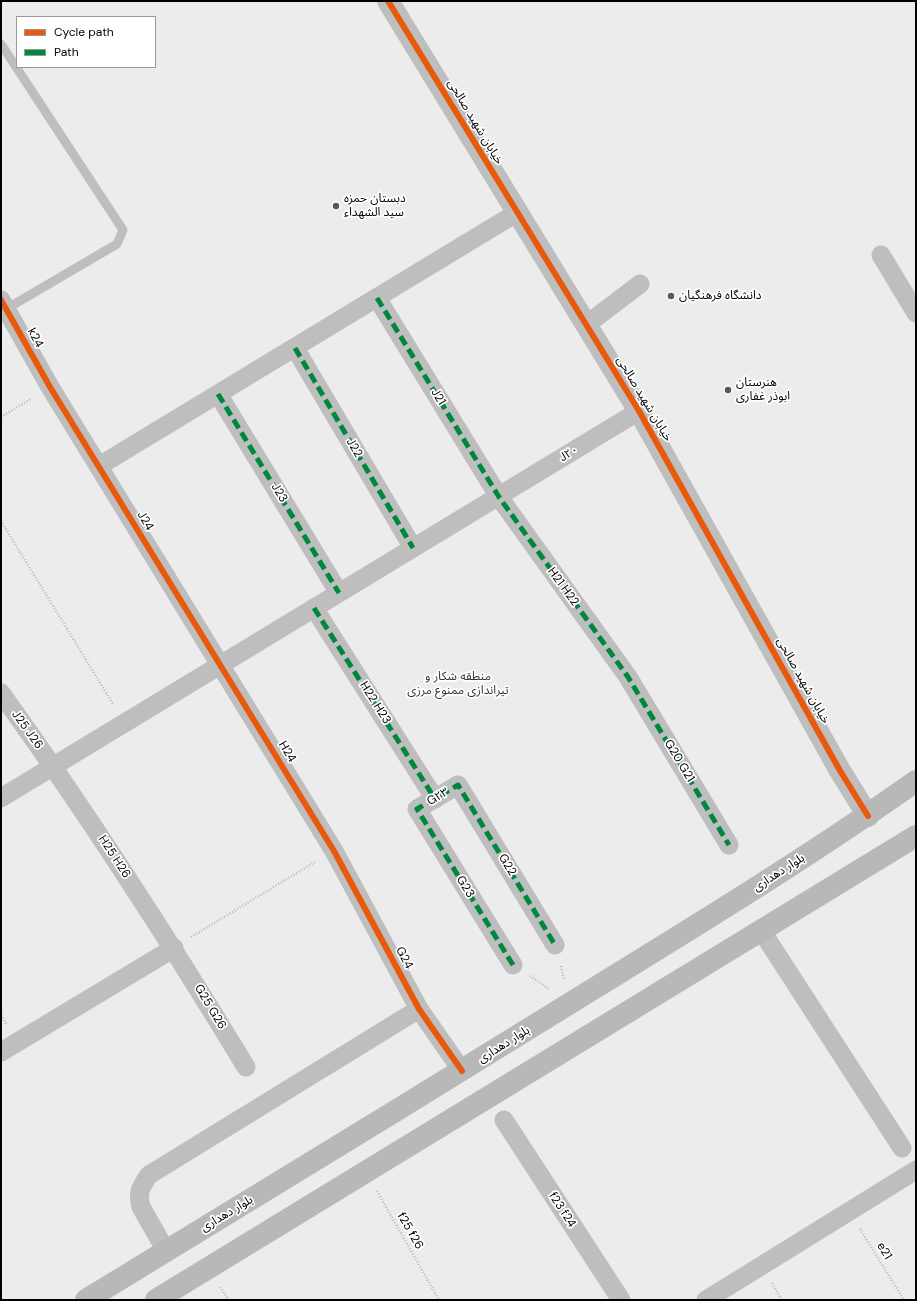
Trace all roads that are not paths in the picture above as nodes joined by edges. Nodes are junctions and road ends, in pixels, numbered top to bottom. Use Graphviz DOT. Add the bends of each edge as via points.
graph roads {
  1 [pos="388,1"];
  2 [pos="1,44"];
  3 [pos="16,67"];
  4 [pos="17,68"];
  5 [pos="518,212"];
  6 [pos="881,255"];
  7 [pos="640,284"];
  8 [pos="377,298"];
  9 [pos="4,305"];
  10 [pos="916,313"];
  11 [pos="586,324"];
  12 [pos="295,348"];
  13 [pos="50,388"];
  14 [pos="218,394"];
  15 [pos="639,411"];
  16 [pos="99,466"];
  17 [pos="498,497"];
  18 [pos="413,548"];
  19 [pos="339,593"];
  20 [pos="314,608"];
  21 [pos="220,665"];
  22 [pos="628,678"];
  23 [pos="1,693"];
  24 [pos="54,766"];
  25 [pos="916,782"];
  26 [pos="458,786"];
  27 [pos="1,798"];
  28 [pos="435,799"];
  29 [pos="417,809"];
  30 [pos="868,816"];
  31 [pos="916,836"];
  32 [pos="729,845"];
  33 [pos="334,850"];
  34 [pos="760,930"];
  35 [pos="555,945"];
  36 [pos="174,948"];
  37 [pos="514,965"];
  38 [pos="419,1009"];
  39 [pos="1,1052"];
  40 [pos="246,1067"];
  41 [pos="462,1071"];
  42 [pos="504,1120"];
  43 [pos="902,1148"];
  44 [pos="916,1170"];
  45 [pos="166,1251"];
  46 [pos="86,1300"];
  47 [pos="156,1300"];
  48 [pos="621,1300"];
  49 [pos="706,1300"];
  1 -- 5 [label="street, خیابان شهید صالحی"];
  2 -- 3 [label="lane"];
  4 -- 9 [label="lane" via="123,230 117,244"];
  5 -- 8 [label="street"];
  5 -- 11 [label="street, خیابان شهید صالحی"];
  6 -- 10 [label="street"];
  7 -- 11 [label="street"];
  8 -- 12 [label="street"];
  8 -- 17 [label="street, J21"];
  9 -- 13 [label="street, k24"];
  11 -- 15 [label="street, خیابان شهید صالحی"];
  12 -- 14 [label="street"];
  12 -- 18 [label="street, J22"];
  13 -- 16 [label="street, J24"];
  14 -- 16 [label="street"];
  14 -- 19 [label="street, J23"];
  15 -- 17 [label="street, J۲۰"];
  15 -- 30 [label="street, خیابان شهید صالحی" via="839,769"];
  16 -- 21 [label="street, J24"];
  17 -- 18 [label="street, J۲۰"];
  17 -- 22 [label="street, H21 H22"];
  18 -- 19 [label="street, J۲۰"];
  19 -- 20 [label="street, J۲۰"];
  20 -- 21 [label="street, J۲۰"];
  20 -- 28 [label="street, H22 H23"];
  21 -- 24 [label="street, J۲۰"];
  21 -- 33 [label="street, H24"];
  22 -- 32 [label="street, G20 G21"];
  23 -- 24 [label="street, J25 J26"];
  24 -- 27 [label="street, J۲۰"];
  24 -- 36 [label="street, H25 H26"];
  25 -- 30 [label="main road, بلوار دهداری"];
  26 -- 28 [label="street, G۲۳"];
  26 -- 35 [label="street, G22"];
  28 -- 29 [label="street, G۲۳"];
  29 -- 37 [label="street, G23"];
  30 -- 41 [label="main road, بلوار دهداری"];
  31 -- 34 [label="main road"];
  33 -- 38 [label="street, G24"];
  34 -- 43 [label="street"];
  34 -- 47 [label="main road"];
  36 -- 39 [label="street"];
  36 -- 40 [label="street, G25 G26"];
  38 -- 41 [label="street, G24"];
  38 -- 45 [label="street" via="149,1175 139,1192 139,1200"];
  41 -- 45 [label="main road, بلوار دهداری"];
  42 -- 48 [label="street, f23 f24"];
  44 -- 49 [label="street"];
  45 -- 46 [label="main road, بلوار دهداری"];
}
